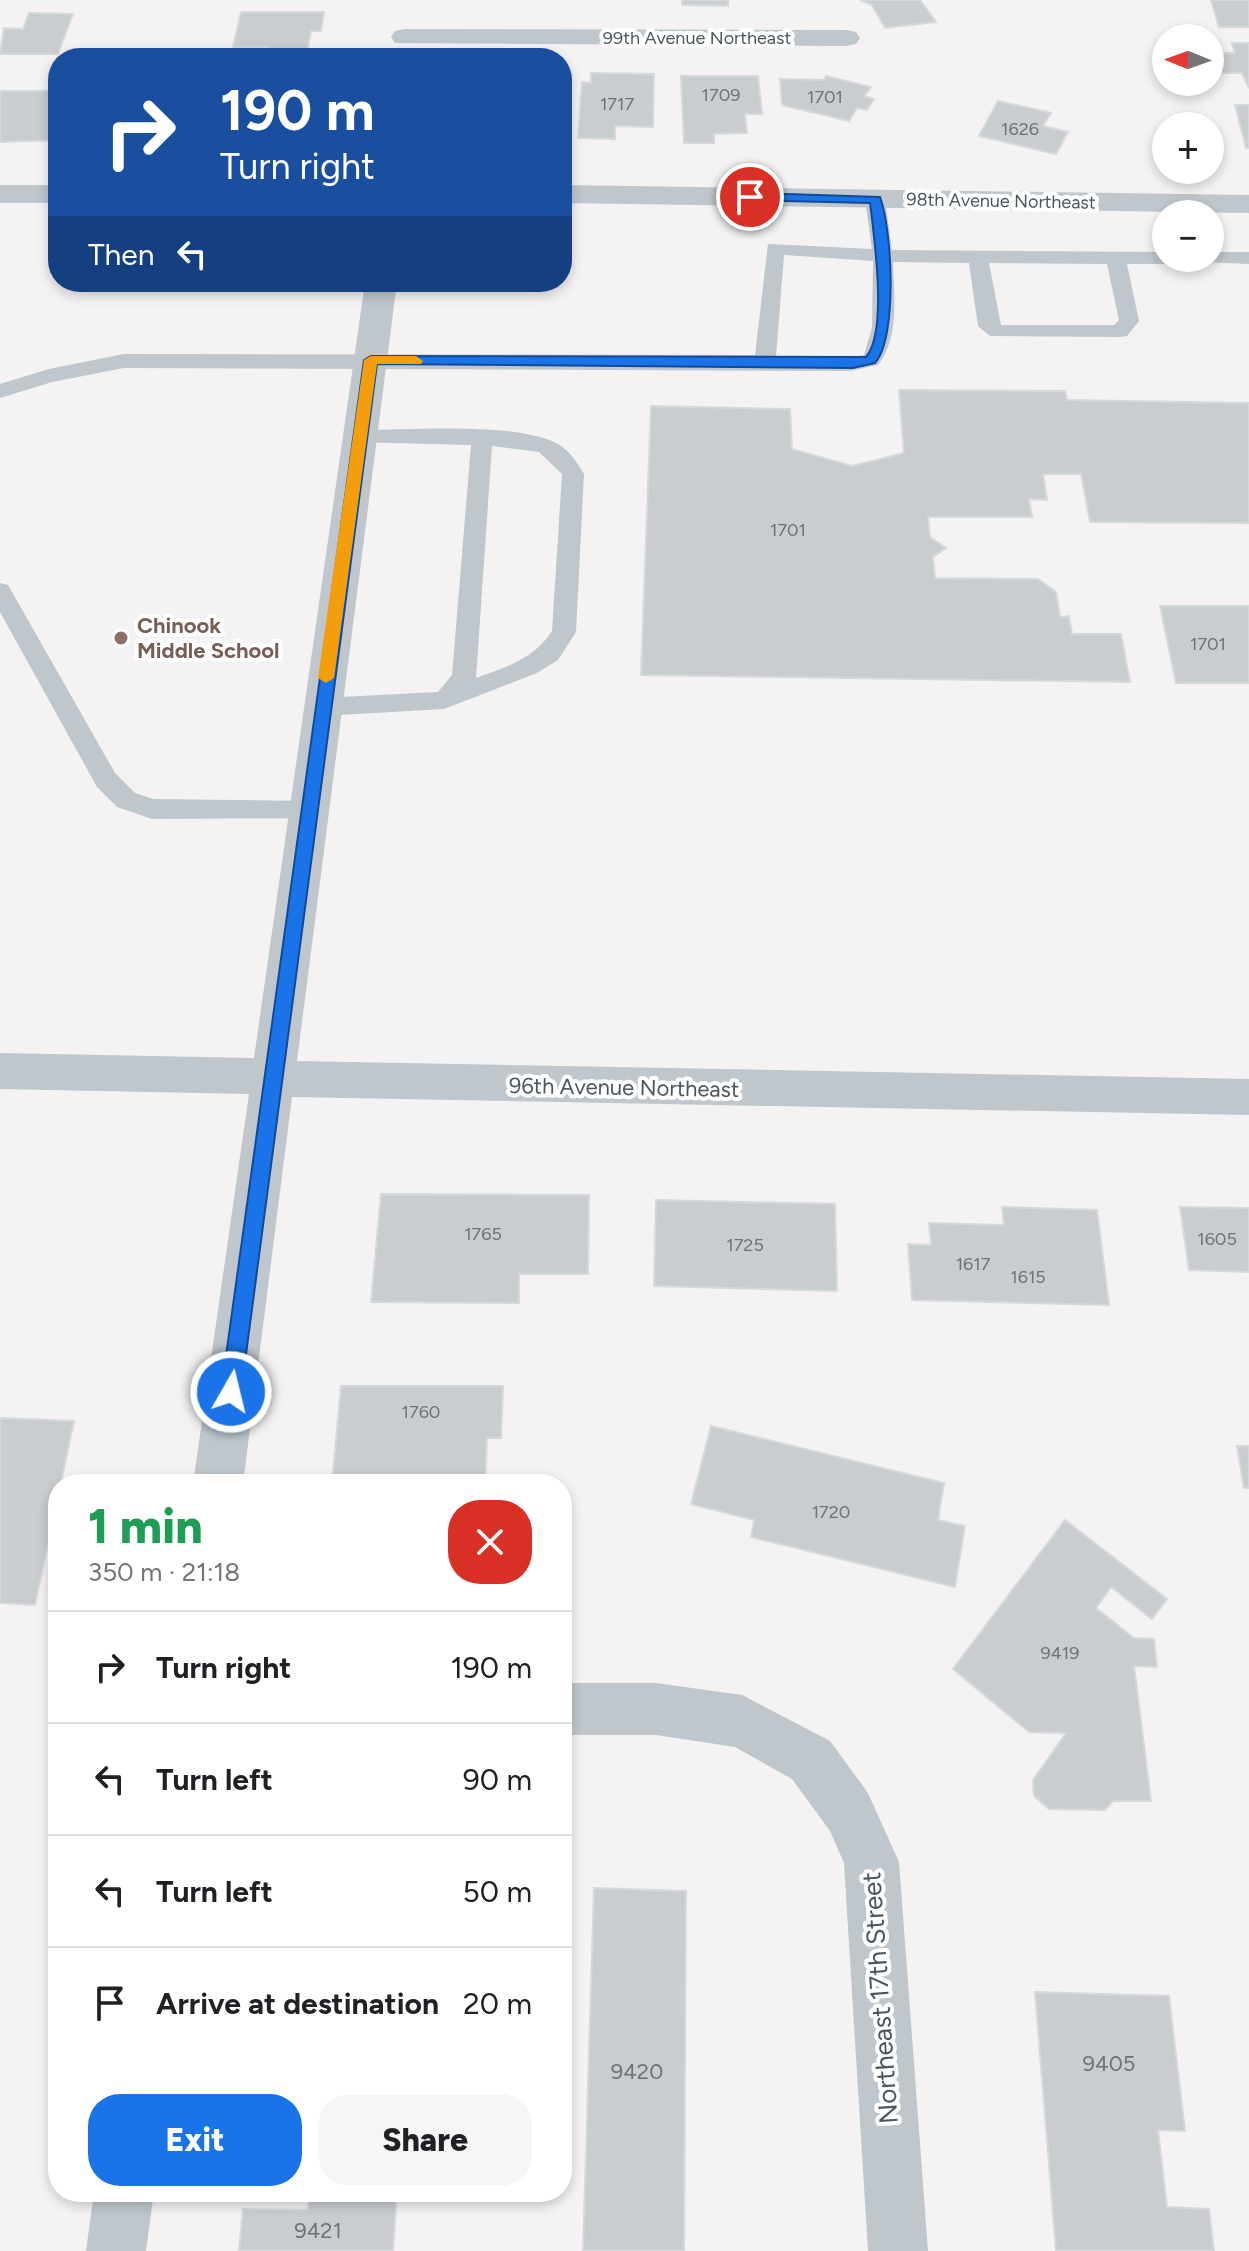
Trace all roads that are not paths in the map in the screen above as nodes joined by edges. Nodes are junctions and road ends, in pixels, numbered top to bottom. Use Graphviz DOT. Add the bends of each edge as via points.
graph roads {
  1 [pos="405,36"];
  2 [pos="846,38"];
  3 [pos="0,194"];
  4 [pos="48,194"];
  5 [pos="572,194"];
  6 [pos="875,199"];
  7 [pos="1249,204"];
  8 [pos="883,256"];
  9 [pos="978,257"];
  10 [pos="1116,258"];
  11 [pos="1152,258"];
  12 [pos="1224,258"];
  13 [pos="1249,258"];
  14 [pos="380,292"];
  15 [pos="371,360"];
  16 [pos="765,362"];
  17 [pos="0,391"];
  18 [pos="360,437"];
  19 [pos="482,438"];
  20 [pos="0,591"];
  21 [pos="444,700"];
  22 [pos="322,707"];
  23 [pos="308,811"];
  24 [pos="0,1071"];
  25 [pos="275,1077"];
  26 [pos="1249,1097"];
  27 [pos="219,1474"];
  28 [pos="572,1709"];
  29 [pos="123,2202"];
  30 [pos="116,2251"];
  31 [pos="898,2251"];
  1 -- 2 [label="street, 99th Avenue Northeast"];
  3 -- 4 [label="street"];
  5 -- 6 [label="street, 98th Avenue Northeast"];
  6 -- 7 [label="street, 98th Avenue Northeast"];
  6 -- 8 [label="lane"];
  8 -- 9 [label="lane"];
  8 -- 16 [label="lane" via="882,327 878,352 871,360"];
  8 -- 16 [label="lane" via="775,248"];
  9 -- 10 [label="lane"];
  9 -- 10 [label="lane" via="988,326 997,331 1120,331 1129,321"];
  10 -- 11 [label="lane"];
  12 -- 13 [label="lane"];
  14 -- 15 [label="street"];
  15 -- 16 [label="lane"];
  15 -- 17 [label="lane" via="124,361"];
  15 -- 18 [label="street"];
  18 -- 19 [label="lane"];
  18 -- 22 [label="street"];
  19 -- 21 [label="lane" via="464,678"];
  19 -- 21 [label="lane" via="552,448 567,460 573,474 564,632 550,654 529,667"];
  20 -- 23 [label="lane" via="106,780 126,800 152,809"];
  21 -- 22 [label="lane"];
  22 -- 23 [label="street"];
  23 -- 25 [label="street"];
  24 -- 25 [label="street, 96th Avenue Northeast"];
  25 -- 26 [label="street, 96th Avenue Northeast" via="355,1083"];
  25 -- 27 [label="street"];
  28 -- 31 [label="street, Northeast 17th Street" via="656,1709 742,1721 811,1760 849,1812 871,1862"];
  29 -- 30 [label="street"];
}
